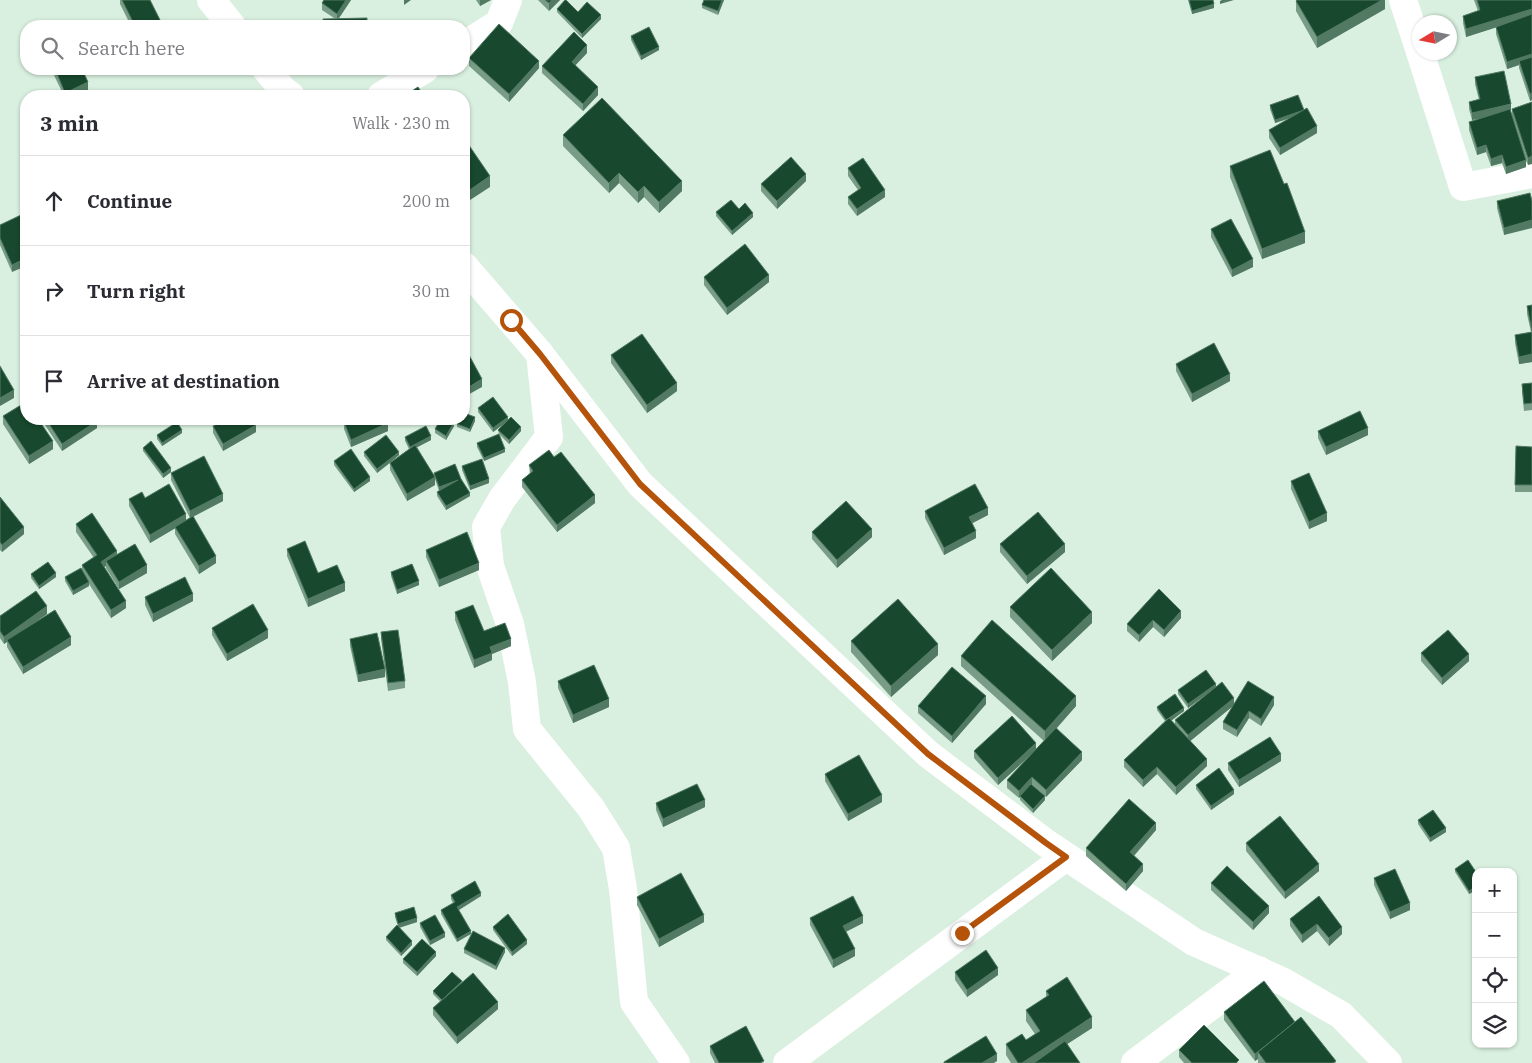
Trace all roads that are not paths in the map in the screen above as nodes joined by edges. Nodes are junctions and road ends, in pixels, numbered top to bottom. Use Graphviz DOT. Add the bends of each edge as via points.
graph roads {
  1 [pos="211,0"];
  2 [pos="508,0"];
  3 [pos="1403,0"];
  4 [pos="227,20"];
  5 [pos="1412,28"];
  6 [pos="470,41"];
  7 [pos="1423,60"];
  8 [pos="271,75"];
  9 [pos="415,75"];
  10 [pos="283,90"];
  11 [pos="391,90"];
  12 [pos="1532,174"];
  13 [pos="470,273"];
  14 [pos="540,354"];
  15 [pos="1066,857"];
  16 [pos="1259,970"];
  17 [pos="676,1063"];
  18 [pos="787,1063"];
  19 [pos="1134,1063"];
  20 [pos="1388,1063"];
  1 -- 4 [label="street"];
  2 -- 6 [label="street" via="499,23"];
  3 -- 5 [label="street"];
  7 -- 12 [label="street" via="1463,187"];
  8 -- 10 [label="street"];
  9 -- 11 [label="street"];
  13 -- 14 [label="street"];
  14 -- 15 [label="street" via="640,484 928,754"];
  14 -- 17 [label="street" via="549,437 502,499 486,527 490,566 510,624 522,682 527,729 591,808 616,848 634,1002"];
  15 -- 16 [label="street" via="1194,942"];
  15 -- 18 [label="street"];
  16 -- 19 [label="street"];
  16 -- 20 [label="street" via="1341,1015"];
}
